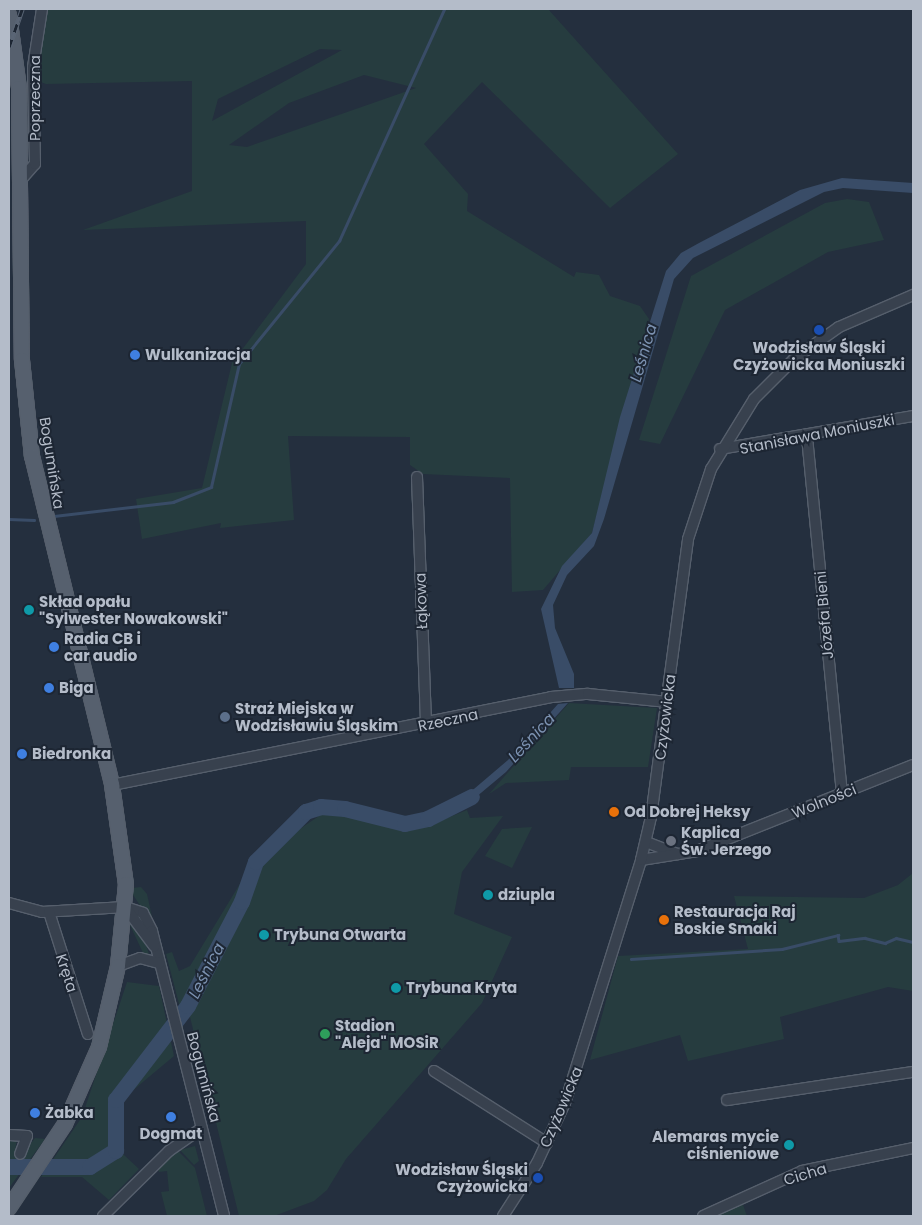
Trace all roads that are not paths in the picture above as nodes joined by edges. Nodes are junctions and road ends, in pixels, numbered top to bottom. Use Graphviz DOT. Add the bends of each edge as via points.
graph roads {
  1 [pos="42,9"];
  2 [pos="9,17"];
  3 [pos="20,181"];
  4 [pos="913,295"];
  5 [pos="913,416"];
  6 [pos="807,437"];
  7 [pos="720,449"];
  8 [pos="417,477"];
  9 [pos="668,702"];
  10 [pos="426,725"];
  11 [pos="913,765"];
  12 [pos="112,785"];
  13 [pos="842,793"];
  14 [pos="646,842"];
  15 [pos="679,854"];
  16 [pos="641,860"];
  17 [pos="9,903"];
  18 [pos="125,907"];
  19 [pos="49,912"];
  20 [pos="158,963"];
  21 [pos="118,966"];
  22 [pos="88,1034"];
  23 [pos="434,1071"];
  24 [pos="913,1072"];
  25 [pos="727,1100"];
  26 [pos="201,1129"];
  27 [pos="9,1134"];
  28 [pos="547,1143"];
  29 [pos="913,1148"];
  30 [pos="20,1154"];
  31 [pos="9,1208"];
  32 [pos="105,1215"];
  33 [pos="224,1216"];
  34 [pos="503,1216"];
  35 [pos="703,1216"];
  1 -- 3 [label="street, Poprzeczna" via="33,67 35,164"];
  2 -- 3 [label="main road, Bogumińska" via="19,88"];
  3 -- 12 [label="main road, Bogumińska" via="22,360 32,456"];
  4 -- 7 [label="street, Czyżowicka" via="839,327 794,359 754,399"];
  5 -- 6 [label="street, Stanisława Moniuszki"];
  6 -- 7 [label="street, Stanisława Moniuszki"];
  6 -- 13 [label="street, Józefa Bieni"];
  7 -- 9 [label="street, Czyżowicka" via="688,538"];
  8 -- 10 [label="street, Łąkowa"];
  9 -- 10 [label="street, Rzeczna" via="579,694 551,697"];
  9 -- 14 [label="street, Czyżowicka"];
  10 -- 12 [label="street, Rzeczna"];
  11 -- 13 [label="street, Wolności"];
  12 -- 18 [label="main road, Bogumińska" via="122,836"];
  13 -- 15 [label="street, Wolności" via="697,851"];
  14 -- 15 [label="street"];
  14 -- 16 [label="street, Czyżowicka"];
  15 -- 16 [label="street, Wolności"];
  16 -- 28 [label="street, Czyżowicka" via="575,1078"];
  17 -- 19 [label="street"];
  18 -- 19 [label="street"];
  18 -- 20 [label="street, Bogumińska" via="154,946"];
  18 -- 21 [label="main road"];
  19 -- 22 [label="street, Kręta"];
  20 -- 21 [label="street" via="140,958"];
  20 -- 26 [label="street, Bogumińska"];
  21 -- 31 [label="main road" via="93,1063 47,1154"];
  23 -- 28 [label="street"];
  24 -- 25 [label="street"];
  26 -- 32 [label="street" via="169,1151"];
  26 -- 33 [label="street, Bogumińska"];
  27 -- 30 [label="street" via="27,1136"];
  28 -- 34 [label="street, Czyżowicka"];
  29 -- 35 [label="street, Cicha" via="802,1171"];
}
